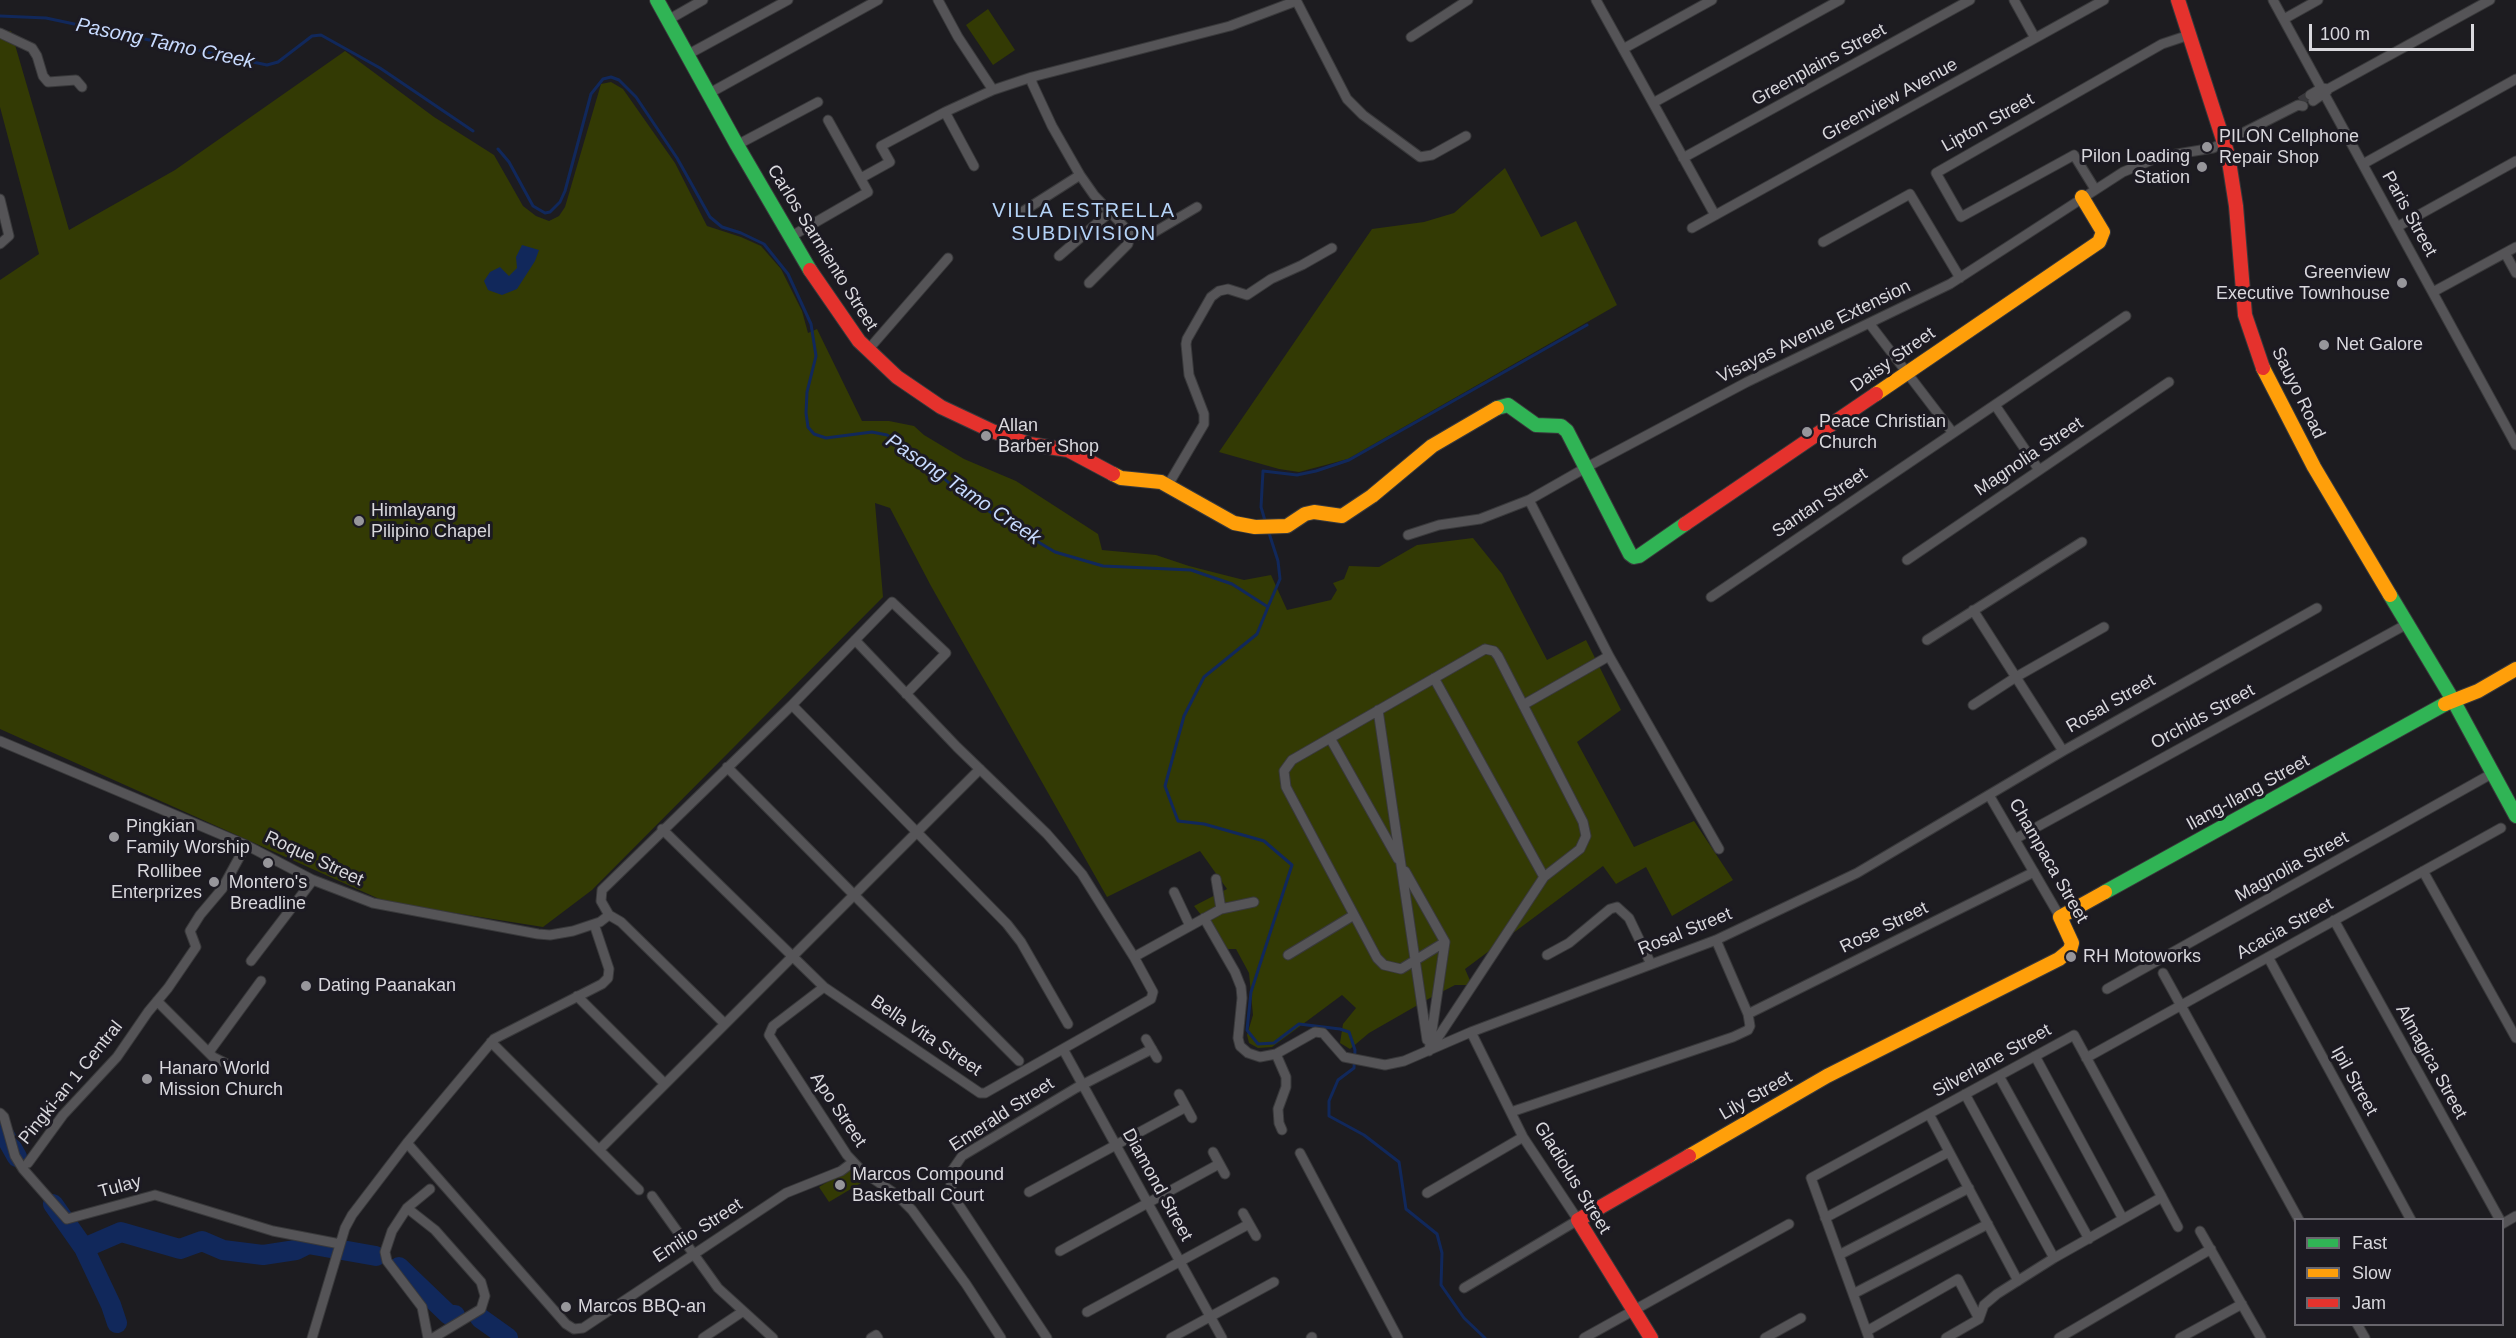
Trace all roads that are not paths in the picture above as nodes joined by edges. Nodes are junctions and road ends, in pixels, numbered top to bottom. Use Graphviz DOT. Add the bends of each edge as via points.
graph roads {
  1 [pos="657,0"];
  2 [pos="703,0"];
  3 [pos="788,0"];
  4 [pos="878,0"];
  5 [pos="938,0"];
  6 [pos="1296,0"];
  7 [pos="1468,0"];
  8 [pos="1596,0"];
  9 [pos="1712,0"];
  10 [pos="1840,0"];
  11 [pos="1970,0"];
  12 [pos="2014,0"];
  13 [pos="2104,0"];
  14 [pos="2178,0"];
  15 [pos="2273,0"];
  16 [pos="2318,0"];
  17 [pos="2490,0"];
  18 [pos="2284,19"];
  19 [pos="668,20"];
  20 [pos="0,33"];
  21 [pos="2189,35"];
  22 [pos="1411,37"];
  23 [pos="2035,38"];
  24 [pos="1623,49"];
  25 [pos="687,56"];
  26 [pos="1032,77"];
  27 [pos="2516,79"];
  28 [pos="82,87"];
  29 [pos="993,90"];
  30 [pos="2325,91"];
  31 [pos="708,94"];
  32 [pos="2311,98"];
  33 [pos="818,102"];
  34 [pos="1653,103"];
  35 [pos="2300,104"];
  36 [pos="945,112"];
  37 [pos="828,120"];
  38 [pos="1466,136"];
  39 [pos="2225,143"];
  40 [pos="737,145"];
  41 [pos="1683,158"];
  42 [pos="2516,161"];
  43 [pos="2363,164"];
  44 [pos="974,166"];
  45 [pos="1080,175"];
  46 [pos="861,178"];
  47 [pos="2095,189"];
  48 [pos="2082,197"];
  49 [pos="0,198"];
  50 [pos="1197,207"];
  51 [pos="1022,212"];
  52 [pos="1109,213"];
  53 [pos="1715,215"];
  54 [pos="2397,227"];
  55 [pos="1692,228"];
  56 [pos="1130,236"];
  57 [pos="790,237"];
  58 [pos="1823,242"];
  59 [pos="0,244"];
  60 [pos="2516,247"];
  61 [pos="1332,248"];
  62 [pos="2505,253"];
  63 [pos="1059,256"];
  64 [pos="948,258"];
  65 [pos="2516,273"];
  66 [pos="1960,278"];
  67 [pos="1089,283"];
  68 [pos="2433,292"];
  69 [pos="2126,316"];
  70 [pos="1869,323"];
  71 [pos="867,351"];
  72 [pos="1906,372"];
  73 [pos="2169,382"];
  74 [pos="1995,405"];
  75 [pos="1953,433"];
  76 [pos="2516,445"];
  77 [pos="1587,467"];
  78 [pos="2039,470"];
  79 [pos="1168,485"];
  80 [pos="1529,500"];
  81 [pos="1408,535"];
  82 [pos="2082,542"];
  83 [pos="1907,560"];
  84 [pos="1712,597"];
  85 [pos="2317,608"];
  86 [pos="1973,610"];
  87 [pos="2408,624"];
  88 [pos="2104,627"];
  89 [pos="855,640"];
  90 [pos="1927,640"];
  91 [pos="1609,656"];
  92 [pos="2516,669"];
  93 [pos="2016,677"];
  94 [pos="1434,678"];
  95 [pos="906,694"];
  96 [pos="2454,700"];
  97 [pos="792,705"];
  98 [pos="1523,705"];
  99 [pos="1973,705"];
  100 [pos="1378,710"];
  101 [pos="1330,738"];
  102 [pos="0,741"];
  103 [pos="2063,751"];
  104 [pos="727,767"];
  105 [pos="980,769"];
  106 [pos="2493,773"];
  107 [pos="1989,795"];
  108 [pos="2516,816"];
  109 [pos="2501,828"];
  110 [pos="662,829"];
  111 [pos="917,832"];
  112 [pos="2015,840"];
  113 [pos="246,845"];
  114 [pos="1719,849"];
  115 [pos="2423,871"];
  116 [pos="2034,872"];
  117 [pos="1544,877"];
  118 [pos="1216,879"];
  119 [pos="313,880"];
  120 [pos="1174,892"];
  121 [pos="854,895"];
  122 [pos="1254,902"];
  123 [pos="1221,909"];
  124 [pos="609,915"];
  125 [pos="1354,915"];
  126 [pos="2060,917"];
  127 [pos="1204,918"];
  128 [pos="2334,920"];
  129 [pos="594,924"];
  130 [pos="1190,926"];
  131 [pos="1716,940"];
  132 [pos="1444,942"];
  133 [pos="2072,947"];
  134 [pos="1132,954"];
  135 [pos="1288,955"];
  136 [pos="1547,955"];
  137 [pos="792,957"];
  138 [pos="2268,957"];
  139 [pos="251,961"];
  140 [pos="1651,964"];
  141 [pos="2163,973"];
  142 [pos="261,981"];
  143 [pos="824,987"];
  144 [pos="2107,989"];
  145 [pos="577,996"];
  146 [pos="157,1001"];
  147 [pos="2180,1005"];
  148 [pos="1748,1014"];
  149 [pos="725,1024"];
  150 [pos="1068,1024"];
  151 [pos="1472,1032"];
  152 [pos="2516,1038"];
  153 [pos="1146,1040"];
  154 [pos="491,1042"];
  155 [pos="1063,1049"];
  156 [pos="1152,1049"];
  157 [pos="1429,1051"];
  158 [pos="209,1052"];
  159 [pos="1276,1054"];
  160 [pos="2035,1056"];
  161 [pos="2086,1058"];
  162 [pos="1157,1059"];
  163 [pos="1019,1061"];
  164 [pos="237,1070"];
  165 [pos="1999,1076"];
  166 [pos="665,1084"];
  167 [pos="1082,1084"];
  168 [pos="1179,1094"];
  169 [pos="1965,1094"];
  170 [pos="1186,1107"];
  171 [pos="1511,1112"];
  172 [pos="0,1113"];
  173 [pos="1929,1114"];
  174 [pos="1192,1118"];
  175 [pos="1282,1130"];
  176 [pos="1523,1137"];
  177 [pos="407,1143"];
  178 [pos="1116,1145"];
  179 [pos="599,1150"];
  180 [pos="1213,1152"];
  181 [pos="1949,1152"];
  182 [pos="1300,1153"];
  183 [pos="853,1162"];
  184 [pos="28,1163"];
  185 [pos="1220,1164"];
  186 [pos="1225,1174"];
  187 [pos="1969,1188"];
  188 [pos="430,1189"];
  189 [pos="639,1190"];
  190 [pos="1029,1192"];
  191 [pos="1427,1193"];
  192 [pos="652,1196"];
  193 [pos="2162,1197"];
  194 [pos="1148,1203"];
  195 [pos="407,1208"];
  196 [pos="1243,1214"];
  197 [pos="1825,1218"];
  198 [pos="2298,1218"];
  199 [pos="2410,1218"];
  200 [pos="2499,1218"];
  201 [pos="2123,1219"];
  202 [pos="1578,1220"];
  203 [pos="1249,1224"];
  204 [pos="1789,1224"];
  205 [pos="1988,1224"];
  206 [pos="2178,1227"];
  207 [pos="2200,1231"];
  208 [pos="1256,1236"];
  209 [pos="2089,1239"];
  210 [pos="340,1245"];
  211 [pos="2211,1249"];
  212 [pos="1060,1251"];
  213 [pos="694,1254"];
  214 [pos="1839,1255"];
  215 [pos="2054,1258"];
  216 [pos="1180,1262"];
  217 [pos="2018,1281"];
  218 [pos="1274,1282"];
  219 [pos="1464,1288"];
  220 [pos="1853,1294"];
  221 [pos="2242,1304"];
  222 [pos="1634,1311"];
  223 [pos="742,1312"];
  224 [pos="1088,1312"];
  225 [pos="1210,1317"];
  226 [pos="1801,1318"];
  227 [pos="1980,1319"];
  228 [pos="1868,1335"];
  229 [pos="312,1338"];
  230 [pos="428,1338"];
  231 [pos="433,1338"];
  232 [pos="703,1338"];
  233 [pos="773,1338"];
  234 [pos="871,1338"];
  235 [pos="878,1338"];
  236 [pos="1001,1338"];
  237 [pos="1047,1338"];
  238 [pos="1171,1338"];
  239 [pos="1222,1338"];
  240 [pos="1398,1338"];
  241 [pos="1584,1338"];
  242 [pos="1650,1338"];
  243 [pos="1765,1338"];
  244 [pos="1946,1338"];
  245 [pos="2059,1338"];
  246 [pos="2180,1338"];
  247 [pos="2261,1338"];
  1 -- 19 [label="street, Carlos Sarmiento Street"];
  2 -- 19 [label="street"];
  3 -- 25 [label="street"];
  4 -- 31 [label="street"];
  5 -- 29 [label="street"];
  6 -- 26 [label="street" via="1230,26"];
  6 -- 38 [label="street" via="1347,99 1363,116 1420,157"];
  7 -- 22 [label="street"];
  8 -- 24 [label="street"];
  9 -- 24 [label="street"];
  10 -- 34 [label="street"];
  11 -- 41 [label="street, Greenplains Street"];
  12 -- 23 [label="street"];
  13 -- 23 [label="street, Greenview Avenue"];
  14 -- 21 [label="street, Sauyo Road"];
  15 -- 18 [label="street, Paris Street"];
  16 -- 18 [label="street"];
  17 -- 30 [label="street"];
  18 -- 30 [label="street, Paris Street"];
  19 -- 25 [label="street, Carlos Sarmiento Street"];
  20 -- 28 [label="street" via="32,48 48,82 76,80"];
  21 -- 39 [label="street, Sauyo Road"];
  21 -- 47 [label="street, Lipton Street" via="2162,44 1936,173 1961,217 2074,155"];
  23 -- 53 [label="street, Greenview Avenue"];
  24 -- 34 [label="street"];
  25 -- 31 [label="street, Carlos Sarmiento Street"];
  26 -- 29 [label="street"];
  26 -- 45 [label="street" via="1052,126"];
  27 -- 43 [label="street"];
  29 -- 36 [label="street"];
  30 -- 32 [label="street"];
  30 -- 43 [label="street, Paris Street"];
  31 -- 40 [label="street, Carlos Sarmiento Street"];
  33 -- 40 [label="street"];
  34 -- 41 [label="street"];
  35 -- 39 [label="street, Visayas Avenue Extension"];
  36 -- 44 [label="street"];
  36 -- 46 [label="street" via="881,146 890,162"];
  37 -- 46 [label="street"];
  39 -- 47 [label="street, Visayas Avenue Extension" via="2159,157"];
  39 -- 87 [label="street, Sauyo Road" via="2236,206 2245,315 2267,379 2314,467"];
  40 -- 57 [label="street, Carlos Sarmiento Street"];
  41 -- 53 [label="street"];
  42 -- 54 [label="street"];
  43 -- 54 [label="street, Paris Street"];
  45 -- 51 [label="street"];
  45 -- 52 [label="street"];
  46 -- 57 [label="street" via="868,192"];
  47 -- 48 [label="street, Visayas Avenue Extension"];
  48 -- 66 [label="street, Visayas Avenue Extension"];
  48 -- 72 [label="street, Daisy Street" via="2103,238"];
  49 -- 59 [label="street" via="9,236"];
  50 -- 56 [label="street" via="1153,233"];
  52 -- 56 [label="street"];
  52 -- 63 [label="street"];
  53 -- 55 [label="street, Greenview Avenue"];
  54 -- 68 [label="street, Paris Street"];
  56 -- 67 [label="street" via="1128,244"];
  57 -- 71 [label="street, Carlos Sarmiento Street"];
  58 -- 66 [label="street" via="1910,194"];
  60 -- 62 [label="street"];
  61 -- 79 [label="street" via="1247,295 1228,289 1211,297 1186,344 1189,375 1204,414 1203,424"];
  62 -- 65 [label="street"];
  62 -- 68 [label="street"];
  64 -- 71 [label="street"];
  66 -- 70 [label="street, Visayas Avenue Extension"];
  68 -- 76 [label="street, Paris Street"];
  69 -- 74 [label="street, Santan Street"];
  70 -- 72 [label="street"];
  70 -- 77 [label="street, Visayas Avenue Extension"];
  71 -- 79 [label="street, Carlos Sarmiento Street" via="921,395 958,416 1029,444 1068,450 1121,477"];
  72 -- 75 [label="street"];
  72 -- 77 [label="street, Daisy Street" via="1639,556 1630,554"];
  73 -- 78 [label="street, Magnolia Street"];
  74 -- 75 [label="street, Santan Street"];
  74 -- 78 [label="street"];
  75 -- 84 [label="street, Santan Street"];
  77 -- 79 [label="street, Carlos Sarmiento Street" via="1561,426 1536,425 1515,408 1500,406 1432,446 1342,516 1314,512 1287,526 1255,527 1213,513"];
  77 -- 80 [label="street, Visayas Avenue Extension"];
  78 -- 83 [label="street, Magnolia Street"];
  80 -- 81 [label="street, Visayas Avenue Extension" via="1480,519 1439,525"];
  80 -- 91 [label="street"];
  82 -- 86 [label="street"];
  85 -- 103 [label="street, Rosal Street"];
  86 -- 90 [label="street"];
  86 -- 93 [label="street"];
  87 -- 96 [label="street, Sauyo Road"];
  87 -- 112 [label="street, Orchids Street"];
  88 -- 93 [label="street"];
  89 -- 95 [label="street"];
  89 -- 95 [label="street" via="892,602 946,653"];
  89 -- 97 [label="street"];
  91 -- 98 [label="street"];
  91 -- 114 [label="street"];
  92 -- 96 [label="street, Ilang-Ilang Street"];
  93 -- 99 [label="street"];
  93 -- 103 [label="street"];
  94 -- 98 [label="street" via="1479,651 1490,649 1498,656"];
  94 -- 100 [label="street"];
  94 -- 117 [label="street"];
  95 -- 105 [label="street"];
  96 -- 106 [label="street, Sauyo Road"];
  96 -- 126 [label="street, Ilang-Ilang Street"];
  97 -- 104 [label="street"];
  97 -- 111 [label="street"];
  98 -- 117 [label="street" via="1586,829 1580,849"];
  100 -- 101 [label="street"];
  100 -- 157 [label="street"];
  101 -- 125 [label="street" via="1292,760 1283,778"];
  101 -- 132 [label="street"];
  102 -- 113 [label="street, Roque Street"];
  103 -- 107 [label="street, Rosal Street"];
  104 -- 110 [label="street"];
  104 -- 121 [label="street"];
  105 -- 111 [label="street"];
  105 -- 134 [label="street" via="1082,874"];
  106 -- 108 [label="street, Sauyo Road"];
  106 -- 144 [label="street, Magnolia Street"];
  107 -- 112 [label="street, Champaca Street"];
  107 -- 131 [label="street, Rosal Street" via="1888,856"];
  109 -- 115 [label="street, Acacia Street"];
  110 -- 124 [label="street" via="602,890 601,901"];
  110 -- 137 [label="street"];
  111 -- 121 [label="street"];
  111 -- 150 [label="street" via="1014,933"];
  112 -- 116 [label="street, Champaca Street"];
  113 -- 119 [label="street, Roque Street"];
  113 -- 146 [label="street, Pingki-an 1 Central" via="222,889 190,931 196,947"];
  115 -- 128 [label="street, Acacia Street"];
  115 -- 152 [label="street"];
  116 -- 126 [label="street, Champaca Street"];
  116 -- 148 [label="street, Rose Street"];
  117 -- 157 [label="street"];
  118 -- 123 [label="street"];
  119 -- 129 [label="street, Roque Street" via="391,908 538,934 561,934"];
  119 -- 139 [label="street"];
  120 -- 130 [label="street"];
  121 -- 137 [label="street"];
  121 -- 163 [label="street"];
  122 -- 123 [label="street"];
  123 -- 127 [label="street"];
  124 -- 129 [label="street, Roque Street"];
  124 -- 149 [label="street"];
  125 -- 132 [label="street" via="1377,958 1392,969 1409,965"];
  125 -- 135 [label="street"];
  126 -- 133 [label="street, Champaca Street"];
  127 -- 130 [label="street"];
  127 -- 159 [label="street" via="1241,987 1240,1046 1260,1057"];
  128 -- 138 [label="street, Acacia Street"];
  128 -- 200 [label="street, Almagica Street"];
  129 -- 145 [label="street" via="609,969 608,978"];
  130 -- 134 [label="street"];
  131 -- 140 [label="street, Rosal Street"];
  131 -- 148 [label="street"];
  132 -- 157 [label="street"];
  133 -- 202 [label="street, Lily Street" via="2059,959 1827,1076"];
  134 -- 155 [label="street, Bella Vita Street" via="1153,992 1151,999"];
  136 -- 140 [label="street" via="1617,907 1629,918"];
  137 -- 143 [label="street"];
  137 -- 149 [label="street"];
  138 -- 147 [label="street, Acacia Street"];
  138 -- 199 [label="street, Ipil Street"];
  140 -- 151 [label="street, Rosal Street"];
  141 -- 147 [label="street"];
  142 -- 158 [label="street"];
  143 -- 155 [label="street, Bella Vita Street" via="983,1094"];
  143 -- 183 [label="street, Apo Street" via="769,1032"];
  145 -- 154 [label="street"];
  145 -- 166 [label="street"];
  146 -- 158 [label="street"];
  146 -- 184 [label="street, Pingki-an 1 Central" via="117,1057 63,1115"];
  147 -- 161 [label="street, Acacia Street"];
  147 -- 198 [label="street"];
  148 -- 171 [label="street" via="1748,1030 1733,1037"];
  149 -- 166 [label="street"];
  151 -- 157 [label="street, Rosal Street"];
  151 -- 171 [label="street, Gladiolus Street"];
  153 -- 156 [label="street"];
  154 -- 177 [label="street"];
  154 -- 179 [label="street"];
  155 -- 167 [label="street, Diamond Street"];
  156 -- 162 [label="street"];
  156 -- 167 [label="street, Emerald Street"];
  157 -- 159 [label="street, Rosal Street" via="1386,1065 1352,1060 1344,1057 1323,1033 1316,1032"];
  158 -- 164 [label="street"];
  159 -- 175 [label="street" via="1287,1087 1278,1109"];
  160 -- 161 [label="street, Silverlane Street" via="2074,1035"];
  160 -- 165 [label="street, Silverlane Street"];
  160 -- 201 [label="street"];
  161 -- 193 [label="street, Silverlane Street"];
  165 -- 169 [label="street, Silverlane Street"];
  165 -- 209 [label="street"];
  166 -- 179 [label="street"];
  167 -- 178 [label="street, Diamond Street"];
  167 -- 237 [label="street, Emerald Street" via="962,1156 951,1172 955,1199"];
  168 -- 170 [label="street"];
  169 -- 173 [label="street, Silverlane Street"];
  169 -- 215 [label="street"];
  170 -- 174 [label="street"];
  170 -- 178 [label="street"];
  171 -- 176 [label="street, Gladiolus Street"];
  172 -- 210 [label="street, Tulay" via="15,1156 67,1219 154,1195 273,1231"];
  173 -- 181 [label="street"];
  173 -- 197 [label="street, Silverlane Street" via="1811,1179"];
  176 -- 191 [label="street"];
  176 -- 202 [label="street, Gladiolus Street"];
  177 -- 210 [label="street" via="352,1215"];
  177 -- 213 [label="street, Emilio Street" via="574,1329 583,1328"];
  178 -- 190 [label="street"];
  178 -- 194 [label="street, Diamond Street"];
  179 -- 189 [label="street"];
  180 -- 185 [label="street"];
  181 -- 187 [label="street"];
  181 -- 197 [label="street"];
  182 -- 240 [label="street"];
  183 -- 213 [label="street, Emilio Street" via="841,1171 786,1193"];
  183 -- 236 [label="street, Apo Street" via="912,1210"];
  185 -- 186 [label="street"];
  185 -- 194 [label="street"];
  187 -- 205 [label="street"];
  187 -- 214 [label="street"];
  188 -- 195 [label="street"];
  192 -- 213 [label="street"];
  193 -- 201 [label="street"];
  193 -- 206 [label="street, Silverlane Street"];
  194 -- 212 [label="street"];
  194 -- 216 [label="street, Diamond Street"];
  195 -- 230 [label="street" via="385,1251 387,1262 422,1307"];
  195 -- 231 [label="street" via="435,1230 481,1282 485,1296 481,1309"];
  196 -- 203 [label="street"];
  197 -- 214 [label="street, Silverlane Street"];
  201 -- 209 [label="street"];
  202 -- 219 [label="street, Lily Street"];
  202 -- 222 [label="street, Gladiolus Street"];
  203 -- 208 [label="street"];
  203 -- 216 [label="street"];
  204 -- 222 [label="street"];
  205 -- 217 [label="street"];
  205 -- 220 [label="street"];
  207 -- 211 [label="street"];
  209 -- 215 [label="street"];
  210 -- 229 [label="street"];
  211 -- 221 [label="street"];
  211 -- 245 [label="street"];
  213 -- 223 [label="street"];
  214 -- 220 [label="street, Silverlane Street"];
  215 -- 217 [label="street"];
  216 -- 224 [label="street"];
  216 -- 225 [label="street, Diamond Street"];
  217 -- 227 [label="street" via="1984,1305"];
  218 -- 225 [label="street"];
  220 -- 228 [label="street, Silverlane Street"];
  221 -- 246 [label="street"];
  221 -- 247 [label="street"];
  222 -- 241 [label="street"];
  222 -- 242 [label="street, Gladiolus Street"];
  223 -- 232 [label="street"];
  223 -- 233 [label="street"];
  225 -- 238 [label="street"];
  225 -- 239 [label="street, Diamond Street"];
  226 -- 243 [label="street"];
  227 -- 228 [label="street" via="1958,1280"];
  227 -- 244 [label="street"];
  234 -- 235 [label="street"];
}
